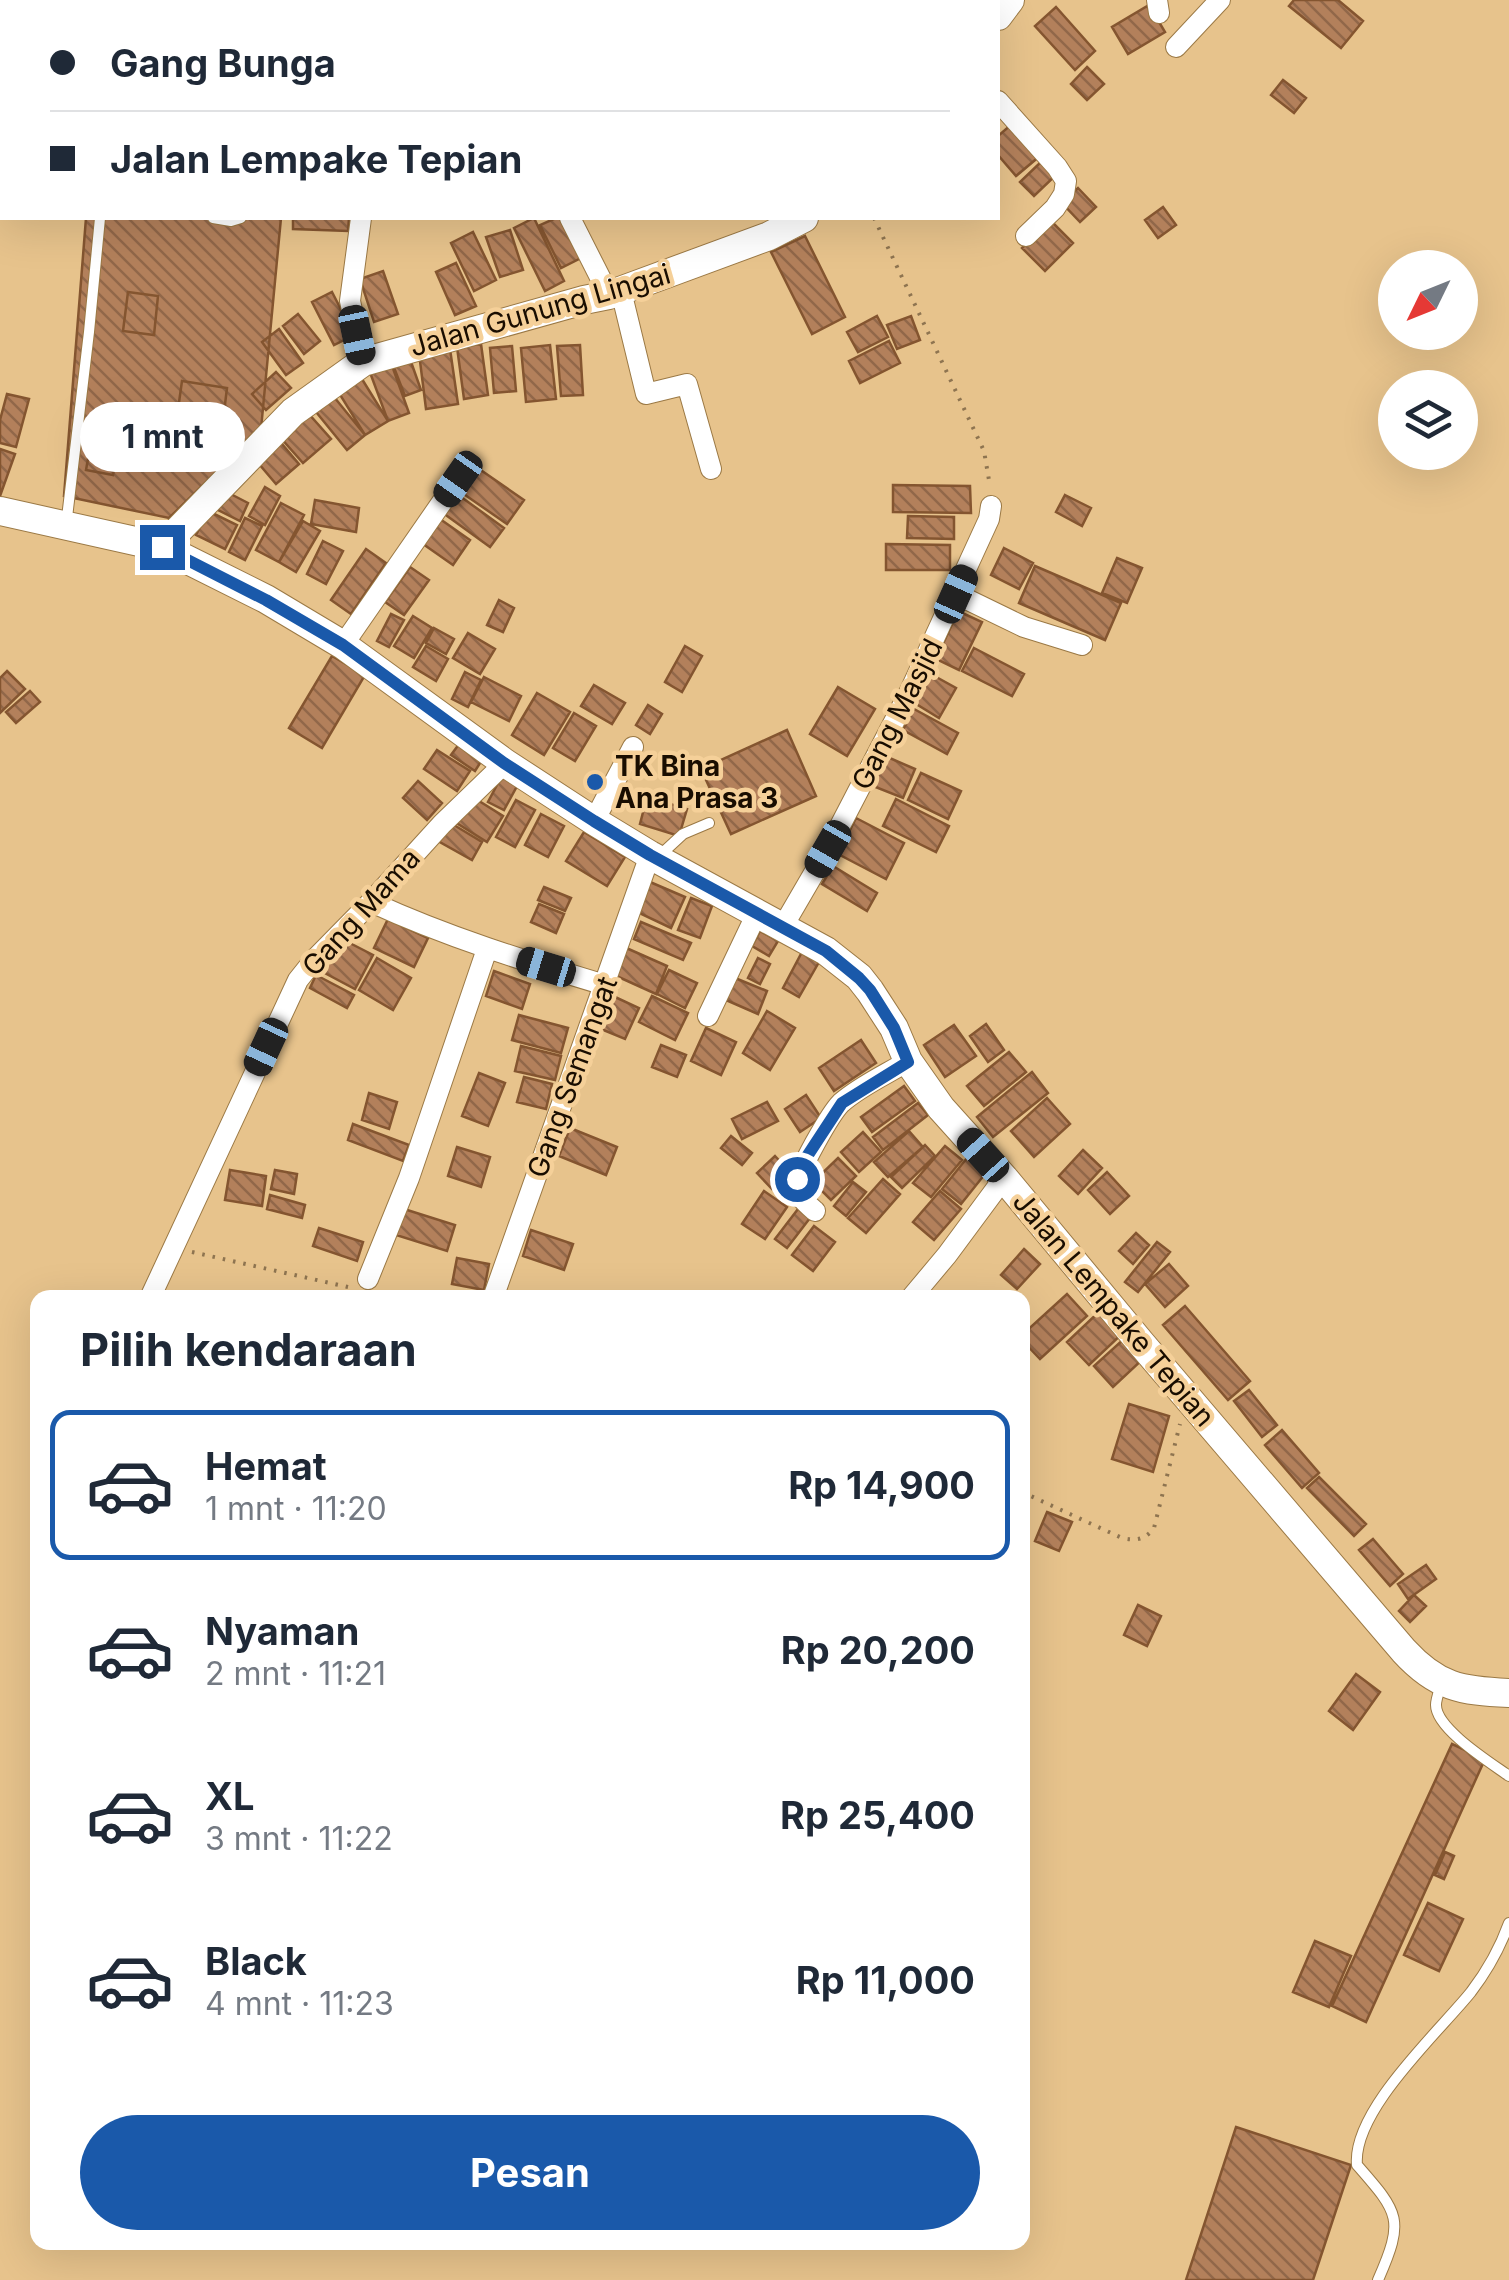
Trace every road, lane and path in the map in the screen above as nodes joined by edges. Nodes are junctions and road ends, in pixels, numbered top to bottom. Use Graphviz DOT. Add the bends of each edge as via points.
graph roads {
  1 [pos="1220,0"];
  2 [pos="1176,48"];
  3 [pos="1000,103"];
  4 [pos="100,220"];
  5 [pos="361,220"];
  6 [pos="571,220"];
  7 [pos="800,220"];
  8 [pos="875,220"];
  9 [pos="1026,236"];
  10 [pos="615,293"];
  11 [pos="363,362"];
  12 [pos="711,469"];
  13 [pos="458,479"];
  14 [pos="991,506"];
  15 [pos="0,511"];
  16 [pos="66,527"];
  17 [pos="162,547"];
  18 [pos="956,594"];
  19 [pos="343,645"];
  20 [pos="1082,645"];
  21 [pos="633,747"];
  22 [pos="504,763"];
  23 [pos="594,821"];
  24 [pos="709,823"];
  25 [pos="653,857"];
  26 [pos="371,902"];
  27 [pos="757,914"];
  28 [pos="782,928"];
  29 [pos="487,949"];
  30 [pos="605,985"];
  31 [pos="708,1016"];
  32 [pos="908,1062"];
  33 [pos="1004,1178"];
  34 [pos="815,1211"];
  35 [pos="172,1247"];
  36 [pos="371,1288"];
  37 [pos="153,1290"];
  38 [pos="377,1290"];
  39 [pos="496,1290"];
  40 [pos="918,1290"];
  41 [pos="1188,1395"];
  42 [pos="1030,1496"];
  43 [pos="1442,1682"];
  44 [pos="1509,1693"];
  45 [pos="1509,1776"];
  46 [pos="1509,1924"];
  47 [pos="1378,2280"];
  1 -- 2 [label="street"];
  3 -- 9 [label="street" via="1066,181 1055,208"];
  4 -- 16 [label="lane"];
  5 -- 11 [label="street" via="350,302"];
  6 -- 10 [label="street"];
  7 -- 10 [label="street, Jalan Gunung Lingai"];
  8 -- 14 [label="path" via="987,458"];
  10 -- 11 [label="street, Jalan Gunung Lingai"];
  10 -- 12 [label="street" via="646,394 687,384"];
  11 -- 17 [label="street, Jalan Gunung Lingai" via="293,412"];
  13 -- 19 [label="street"];
  14 -- 18 [label="street, Gang Masjid"];
  15 -- 16 [label="street, Jalan Lempake Tepian"];
  16 -- 17 [label="street, Jalan Lempake Tepian"];
  17 -- 19 [label="street, Jalan Lempake Tepian"];
  18 -- 20 [label="street" via="1024,628"];
  18 -- 28 [label="street, Gang Masjid"];
  19 -- 22 [label="street, Jalan Lempake Tepian"];
  21 -- 23 [label="street"];
  22 -- 23 [label="street, Jalan Lempake Tepian"];
  22 -- 26 [label="street, Gang Mama"];
  23 -- 25 [label="street, Jalan Lempake Tepian"];
  24 -- 25 [label="lane"];
  25 -- 27 [label="street, Jalan Lempake Tepian"];
  25 -- 30 [label="street, Gang Semangat"];
  26 -- 29 [label="street"];
  26 -- 35 [label="street, Gang Mama" via="314,960 288,998"];
  27 -- 28 [label="street, Jalan Lempake Tepian"];
  27 -- 31 [label="street"];
  28 -- 32 [label="street, Jalan Lempake Tepian" via="859,978 894,1028"];
  29 -- 30 [label="street"];
  29 -- 36 [label="street"];
  30 -- 39 [label="street, Gang Semangat"];
  32 -- 33 [label="street, Jalan Lempake Tepian"];
  32 -- 34 [label="street" via="842,1103 804,1161 797,1188"];
  33 -- 40 [label="street"];
  33 -- 41 [label="street, Jalan Lempake Tepian"];
  35 -- 36 [label="path"];
  35 -- 37 [label="street, Gang Mama"];
  36 -- 38 [label="path"];
  41 -- 42 [label="path" via="1149,1535 1122,1538"];
  41 -- 43 [label="street, Jalan Lempake Tepian" via="1404,1651"];
  43 -- 44 [label="street, Jalan Lempake Tepian"];
  43 -- 45 [label="lane" via="1438,1716"];
  46 -- 47 [label="lane" via="1474,1988 1383,2094 1361,2140 1357,2165 1394,2215 1394,2242"];
}
